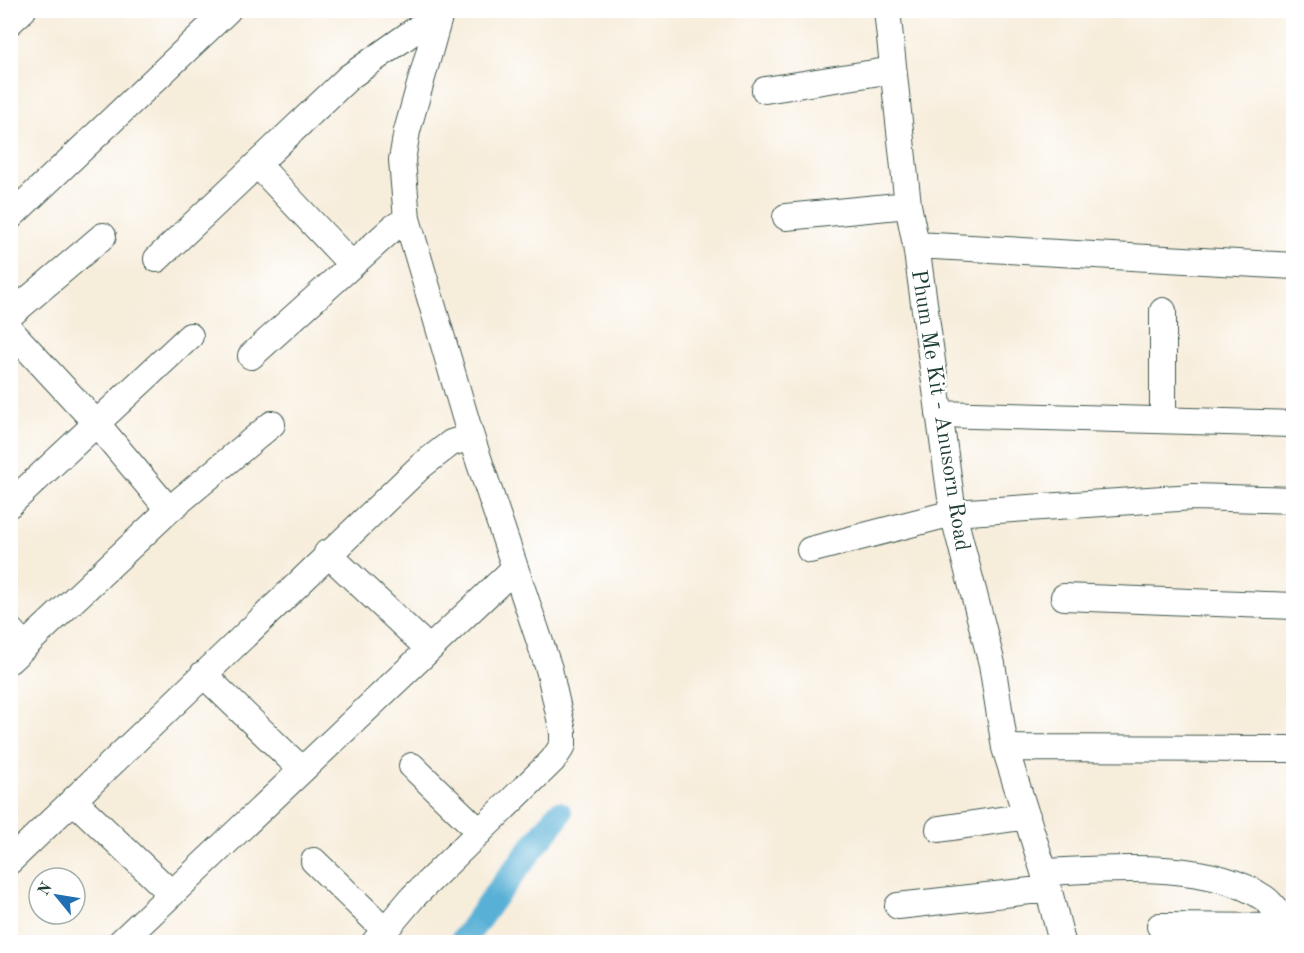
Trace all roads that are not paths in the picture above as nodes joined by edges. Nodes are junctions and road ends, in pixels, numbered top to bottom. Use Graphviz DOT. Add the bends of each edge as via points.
graph roads {
  1 [pos="23,10"];
  2 [pos="228,10"];
  3 [pos="887,10"];
  4 [pos="441,11"];
  5 [pos="10,22"];
  6 [pos="893,70"];
  7 [pos="765,90"];
  8 [pos="258,164"];
  9 [pos="908,205"];
  10 [pos="10,217"];
  11 [pos="786,217"];
  12 [pos="407,219"];
  13 [pos="103,236"];
  14 [pos="916,245"];
  15 [pos="157,259"];
  16 [pos="352,265"];
  17 [pos="1293,266"];
  18 [pos="1163,311"];
  19 [pos="11,329"];
  20 [pos="190,336"];
  21 [pos="251,356"];
  22 [pos="939,414"];
  23 [pos="1163,420"];
  24 [pos="97,424"];
  25 [pos="272,424"];
  26 [pos="1293,424"];
  27 [pos="471,436"];
  28 [pos="1293,500"];
  29 [pos="10,504"];
  30 [pos="169,510"];
  31 [pos="953,513"];
  32 [pos="810,550"];
  33 [pos="327,553"];
  34 [pos="514,569"];
  35 [pos="1064,597"];
  36 [pos="1293,606"];
  37 [pos="16,645"];
  38 [pos="429,649"];
  39 [pos="204,674"];
  40 [pos="1005,748"];
  41 [pos="1293,749"];
  42 [pos="412,766"];
  43 [pos="302,770"];
  44 [pos="73,800"];
  45 [pos="1027,816"];
  46 [pos="939,829"];
  47 [pos="480,832"];
  48 [pos="10,861"];
  49 [pos="314,861"];
  50 [pos="1046,880"];
  51 [pos="172,894"];
  52 [pos="898,906"];
  53 [pos="1160,926"];
  54 [pos="1289,933"];
  55 [pos="380,936"];
  56 [pos="121,942"];
  57 [pos="1062,942"];
  1 -- 5 [label="street"];
  2 -- 10 [label="street"];
  3 -- 6 [label="street, Phum Me Kit - Anusorn Road"];
  4 -- 8 [label="street" via="349,77"];
  4 -- 12 [label="street" via="402,160"];
  6 -- 7 [label="street"];
  6 -- 9 [label="street, Phum Me Kit - Anusorn Road"];
  8 -- 15 [label="street"];
  8 -- 16 [label="street"];
  9 -- 11 [label="street"];
  9 -- 14 [label="street, Phum Me Kit - Anusorn Road"];
  12 -- 16 [label="street"];
  12 -- 27 [label="street"];
  13 -- 19 [label="street"];
  14 -- 17 [label="street"];
  14 -- 22 [label="street, Phum Me Kit - Anusorn Road"];
  16 -- 21 [label="street"];
  18 -- 23 [label="street"];
  19 -- 24 [label="street"];
  20 -- 24 [label="street"];
  22 -- 23 [label="street"];
  22 -- 31 [label="street, Phum Me Kit - Anusorn Road"];
  23 -- 26 [label="street"];
  24 -- 29 [label="street"];
  24 -- 30 [label="street"];
  25 -- 30 [label="street"];
  27 -- 33 [label="street" via="451,443 421,466"];
  27 -- 34 [label="street"];
  28 -- 31 [label="street" via="1193,497"];
  30 -- 37 [label="street"];
  31 -- 32 [label="street"];
  31 -- 40 [label="street, Phum Me Kit - Anusorn Road" via="992,664"];
  33 -- 38 [label="street"];
  33 -- 39 [label="street"];
  34 -- 38 [label="street"];
  34 -- 47 [label="street" via="549,669 563,745 554,760"];
  35 -- 36 [label="street"];
  38 -- 43 [label="street"];
  39 -- 43 [label="street"];
  39 -- 44 [label="street"];
  40 -- 41 [label="street"];
  40 -- 45 [label="street, Phum Me Kit - Anusorn Road"];
  42 -- 47 [label="street"];
  43 -- 51 [label="street"];
  44 -- 48 [label="street"];
  44 -- 51 [label="street"];
  45 -- 46 [label="street"];
  45 -- 50 [label="street, Phum Me Kit - Anusorn Road"];
  47 -- 55 [label="street" via="413,897"];
  49 -- 55 [label="street"];
  50 -- 52 [label="street"];
  50 -- 54 [label="street" via="1135,867 1231,882 1264,898"];
  50 -- 57 [label="street, Phum Me Kit - Anusorn Road"];
  51 -- 56 [label="street"];
  53 -- 54 [label="street"];
}
